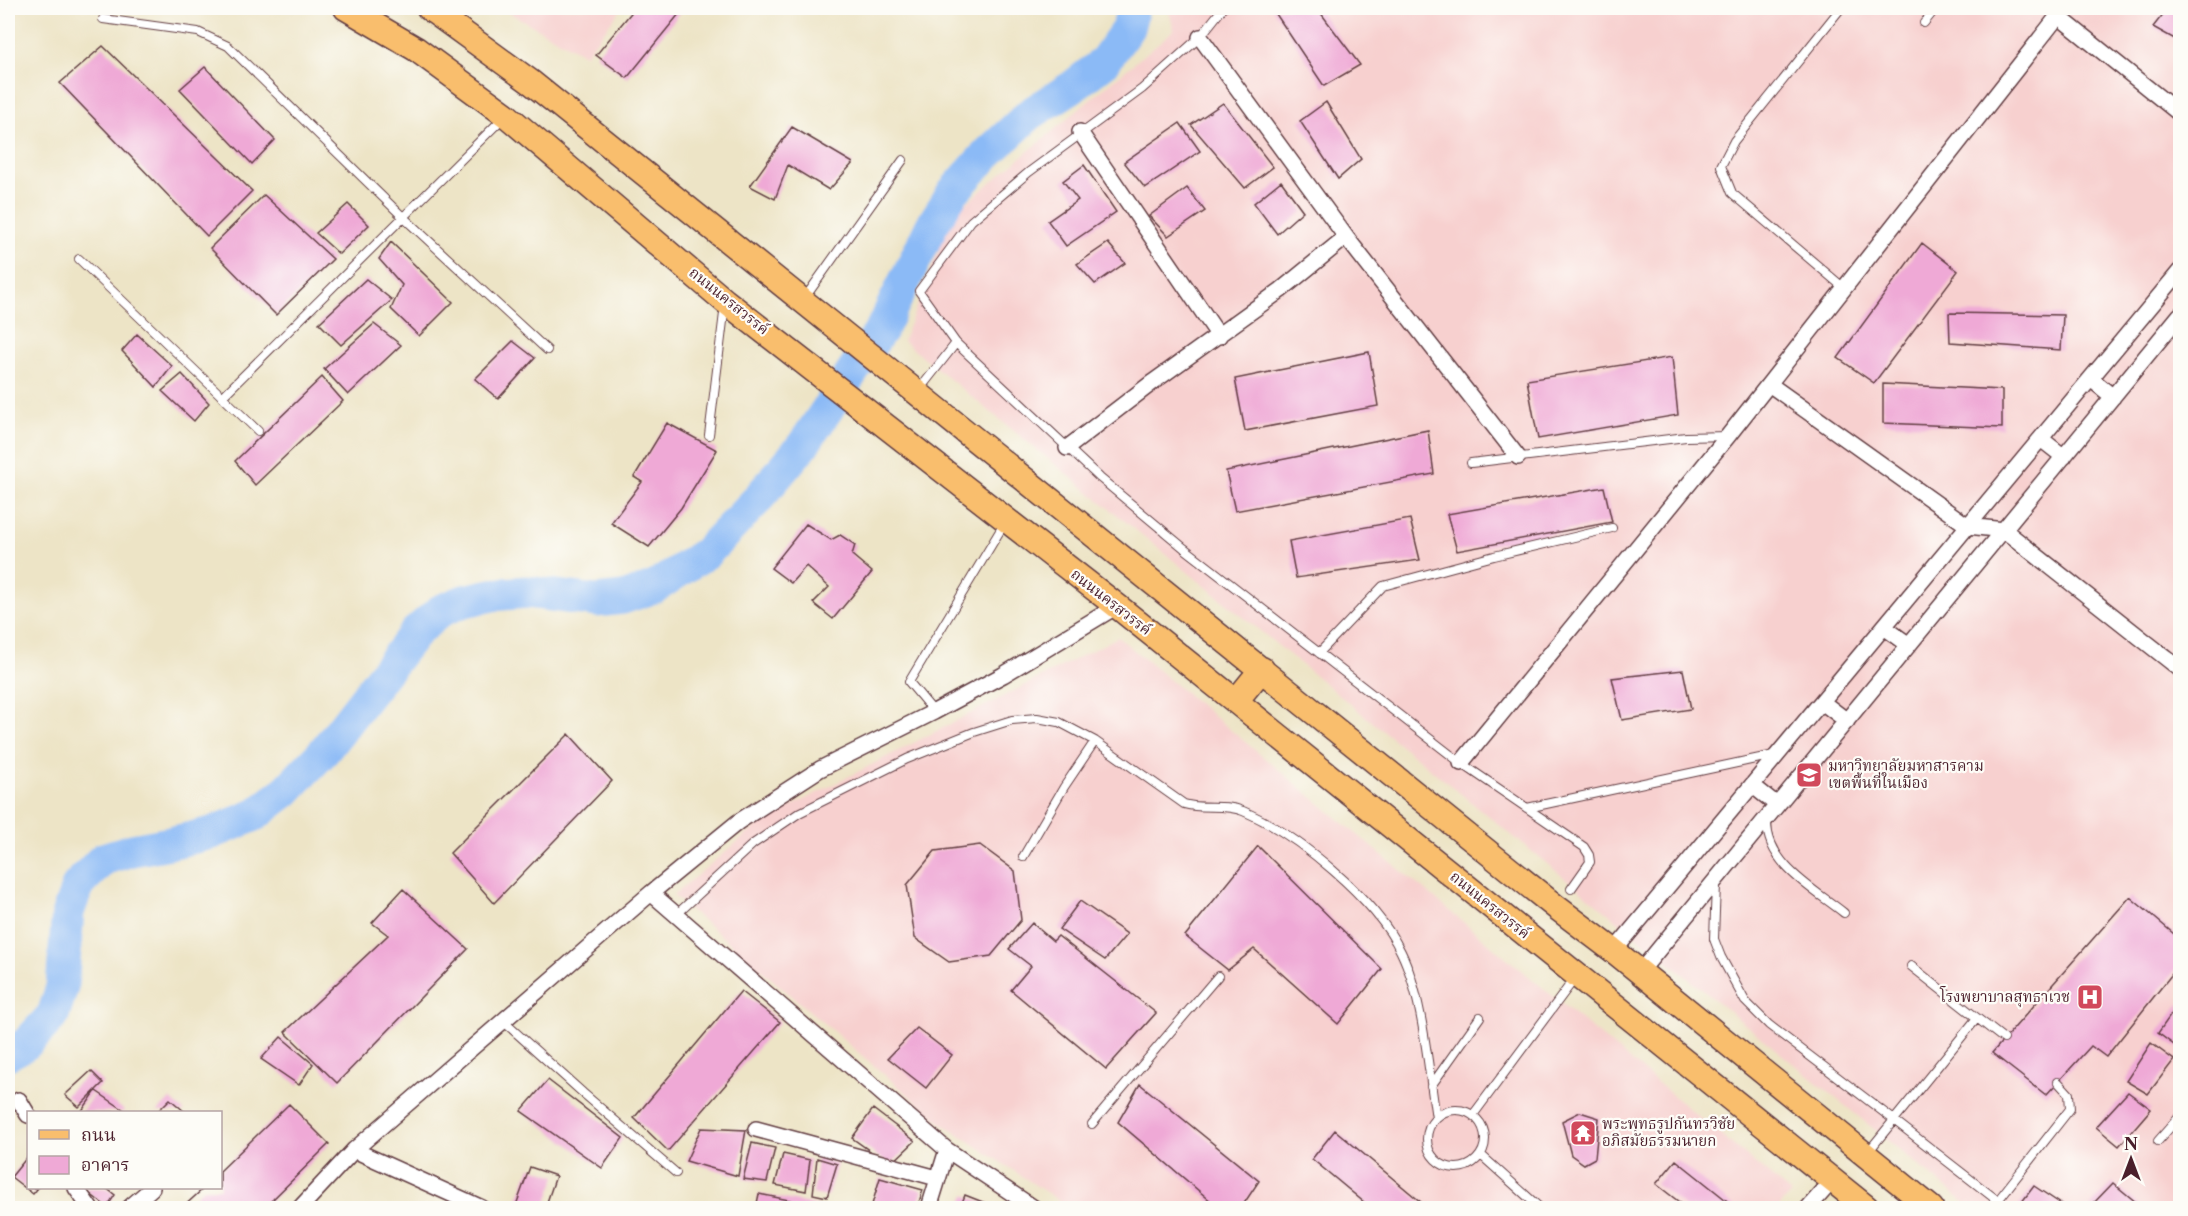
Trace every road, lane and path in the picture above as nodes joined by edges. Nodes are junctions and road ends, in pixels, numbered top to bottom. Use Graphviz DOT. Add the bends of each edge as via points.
graph roads {
  1 [pos="346,8"];
  2 [pos="429,8"];
  3 [pos="1223,8"];
  4 [pos="1841,8"];
  5 [pos="1936,8"];
  6 [pos="2053,12"];
  7 [pos="103,19"];
  8 [pos="1924,23"];
  9 [pos="1200,37"];
  10 [pos="2181,114"];
  11 [pos="506,115"];
  12 [pos="1080,132"];
  13 [pos="903,160"];
  14 [pos="403,217"];
  15 [pos="1346,237"];
  16 [pos="79,259"];
  17 [pos="2181,271"];
  18 [pos="1844,288"];
  19 [pos="2158,298"];
  20 [pos="725,301"];
  21 [pos="804,301"];
  22 [pos="2180,316"];
  23 [pos="1219,336"];
  24 [pos="956,343"];
  25 [pos="548,350"];
  26 [pos="2091,379"];
  27 [pos="1769,384"];
  28 [pos="911,387"];
  29 [pos="222,398"];
  30 [pos="2113,398"];
  31 [pos="258,431"];
  32 [pos="709,435"];
  33 [pos="1728,436"];
  34 [pos="2041,439"];
  35 [pos="1067,448"];
  36 [pos="2064,456"];
  37 [pos="1518,457"];
  38 [pos="1471,463"];
  39 [pos="1006,521"];
  40 [pos="1968,526"];
  41 [pos="1612,528"];
  42 [pos="2004,530"];
  43 [pos="1117,606"];
  44 [pos="1884,627"];
  45 [pos="1909,645"];
  46 [pos="1319,652"];
  47 [pos="1262,669"];
  48 [pos="2181,669"];
  49 [pos="1236,701"];
  50 [pos="1822,702"];
  51 [pos="933,712"];
  52 [pos="1847,721"];
  53 [pos="1095,741"];
  54 [pos="1778,754"];
  55 [pos="1461,763"];
  56 [pos="1752,785"];
  57 [pos="1527,808"];
  58 [pos="1773,811"];
  59 [pos="1023,857"];
  60 [pos="1716,880"];
  61 [pos="1571,889"];
  62 [pos="651,893"];
  63 [pos="1844,913"];
  64 [pos="676,914"];
  65 [pos="1614,951"];
  66 [pos="1911,966"];
  67 [pos="1640,972"];
  68 [pos="1578,975"];
  69 [pos="1218,976"];
  70 [pos="1480,1017"];
  71 [pos="1977,1018"];
  72 [pos="503,1021"];
  73 [pos="2004,1039"];
  74 [pos="2058,1082"];
  75 [pos="1431,1086"];
  76 [pos="19,1100"];
  77 [pos="27,1113"];
  78 [pos="1473,1115"];
  79 [pos="2181,1116"];
  80 [pos="1436,1118"];
  81 [pos="1894,1120"];
  82 [pos="1092,1124"];
  83 [pos="756,1129"];
  84 [pos="2158,1141"];
  85 [pos="354,1150"];
  86 [pos="947,1150"];
  87 [pos="1481,1155"];
  88 [pos="1865,1155"];
  89 [pos="676,1173"];
  90 [pos="937,1178"];
  91 [pos="1833,1180"];
  92 [pos="77,1189"];
  93 [pos="151,1189"];
  94 [pos="1998,1201"];
  95 [pos="90,1209"];
  96 [pos="129,1209"];
  97 [pos="300,1209"];
  98 [pos="482,1209"];
  99 [pos="930,1209"];
  100 [pos="1034,1209"];
  101 [pos="1540,1209"];
  102 [pos="1808,1209"];
  103 [pos="1867,1209"];
  104 [pos="1931,1209"];
  105 [pos="1992,1209"];
  106 [pos="2007,1209"];
  1 -- 11 [label="main road, ถนนนครสวรรค์" via="416,49"];
  2 -- 21 [label="main road" via="523,76"];
  3 -- 9 [label="lane"];
  4 -- 18 [label="lane" via="1734,141 1721,166 1732,193"];
  5 -- 8 [label="lane"];
  6 -- 10 [label="street"];
  6 -- 18 [label="street"];
  7 -- 14 [label="lane" via="198,32 228,46"];
  9 -- 12 [label="lane" via="1142,89"];
  9 -- 15 [label="street"];
  11 -- 14 [label="lane"];
  11 -- 20 [label="main road, ถนนนครสวรรค์"];
  12 -- 23 [label="street"];
  12 -- 24 [label="lane" via="970,221 920,291"];
  13 -- 21 [label="lane"];
  14 -- 25 [label="lane"];
  14 -- 29 [label="lane"];
  15 -- 23 [label="street"];
  15 -- 37 [label="street"];
  16 -- 29 [label="lane"];
  17 -- 19 [label="street"];
  18 -- 27 [label="street"];
  19 -- 22 [label="street"];
  19 -- 26 [label="street"];
  20 -- 32 [label="lane"];
  20 -- 39 [label="main road, ถนนนครสวรรค์"];
  21 -- 28 [label="main road"];
  22 -- 30 [label="street"];
  23 -- 35 [label="street"];
  24 -- 28 [label="lane"];
  24 -- 35 [label="lane"];
  26 -- 30 [label="street"];
  26 -- 34 [label="street"];
  27 -- 33 [label="street"];
  27 -- 40 [label="street"];
  28 -- 47 [label="main road"];
  29 -- 31 [label="lane"];
  30 -- 36 [label="street"];
  33 -- 37 [label="lane" via="1686,437"];
  33 -- 55 [label="street"];
  34 -- 36 [label="street"];
  34 -- 40 [label="street"];
  35 -- 46 [label="lane" via="1184,548"];
  36 -- 42 [label="street"];
  37 -- 38 [label="lane"];
  39 -- 43 [label="main road, ถนนนครสวรรค์"];
  39 -- 51 [label="lane" via="909,682"];
  40 -- 42 [label="street"];
  40 -- 44 [label="street"];
  41 -- 46 [label="lane" via="1383,586"];
  42 -- 45 [label="street"];
  42 -- 48 [label="street"];
  43 -- 49 [label="main road, ถนนนครสวรรค์"];
  43 -- 51 [label="street"];
  44 -- 45 [label="street"];
  44 -- 50 [label="street"];
  45 -- 52 [label="street"];
  46 -- 55 [label="lane"];
  47 -- 49 [label="main road"];
  47 -- 65 [label="main road"];
  49 -- 68 [label="main road, ถนนนครสวรรค์"];
  50 -- 52 [label="street"];
  50 -- 54 [label="street"];
  51 -- 62 [label="street" via="820,769 738,822"];
  52 -- 58 [label="street"];
  53 -- 59 [label="lane"];
  53 -- 64 [label="lane" via="1059,722 1037,718 1012,720 907,759 799,813 753,844"];
  53 -- 75 [label="lane" via="1184,804 1242,811 1291,838 1342,878 1376,914 1401,952 1416,994"];
  54 -- 56 [label="street"];
  54 -- 57 [label="lane"];
  55 -- 57 [label="lane"];
  56 -- 58 [label="street"];
  56 -- 65 [label="street"];
  57 -- 61 [label="lane" via="1584,847 1589,855 1590,862"];
  58 -- 60 [label="street"];
  58 -- 63 [label="lane" via="1769,841 1779,860"];
  60 -- 67 [label="street"];
  60 -- 81 [label="lane" via="1714,939 1745,1001 1769,1025"];
  62 -- 64 [label="street"];
  62 -- 72 [label="street"];
  64 -- 86 [label="street"];
  65 -- 67 [label="main road"];
  66 -- 71 [label="lane"];
  67 -- 88 [label="main road"];
  68 -- 78 [label="lane"];
  68 -- 91 [label="main road, ถนนนครสวรรค์"];
  69 -- 82 [label="lane"];
  70 -- 75 [label="lane"];
  71 -- 73 [label="lane"];
  71 -- 81 [label="lane"];
  72 -- 85 [label="street"];
  72 -- 89 [label="lane"];
  74 -- 94 [label="lane" via="2069,1094 2070,1109"];
  75 -- 80 [label="lane"];
  76 -- 77 [label="street"];
  78 -- 80 [label="lane" via="1454,1110"];
  78 -- 87 [label="lane" via="1484,1130 1485,1147"];
  79 -- 84 [label="lane"];
  80 -- 87 [label="lane" via="1427,1135 1431,1154 1437,1161 1455,1168 1465,1167"];
  81 -- 88 [label="lane"];
  81 -- 94 [label="lane"];
  83 -- 90 [label="street"];
  85 -- 97 [label="street"];
  85 -- 98 [label="street"];
  86 -- 90 [label="street"];
  86 -- 100 [label="street"];
  87 -- 101 [label="lane"];
  88 -- 104 [label="main road"];
  90 -- 99 [label="street"];
  91 -- 102 [label="street"];
  91 -- 103 [label="main road, ถนนนครสวรรค์"];
  92 -- 95 [label="street"];
  93 -- 96 [label="street"];
  94 -- 105 [label="lane"];
  94 -- 106 [label="lane"];
}
